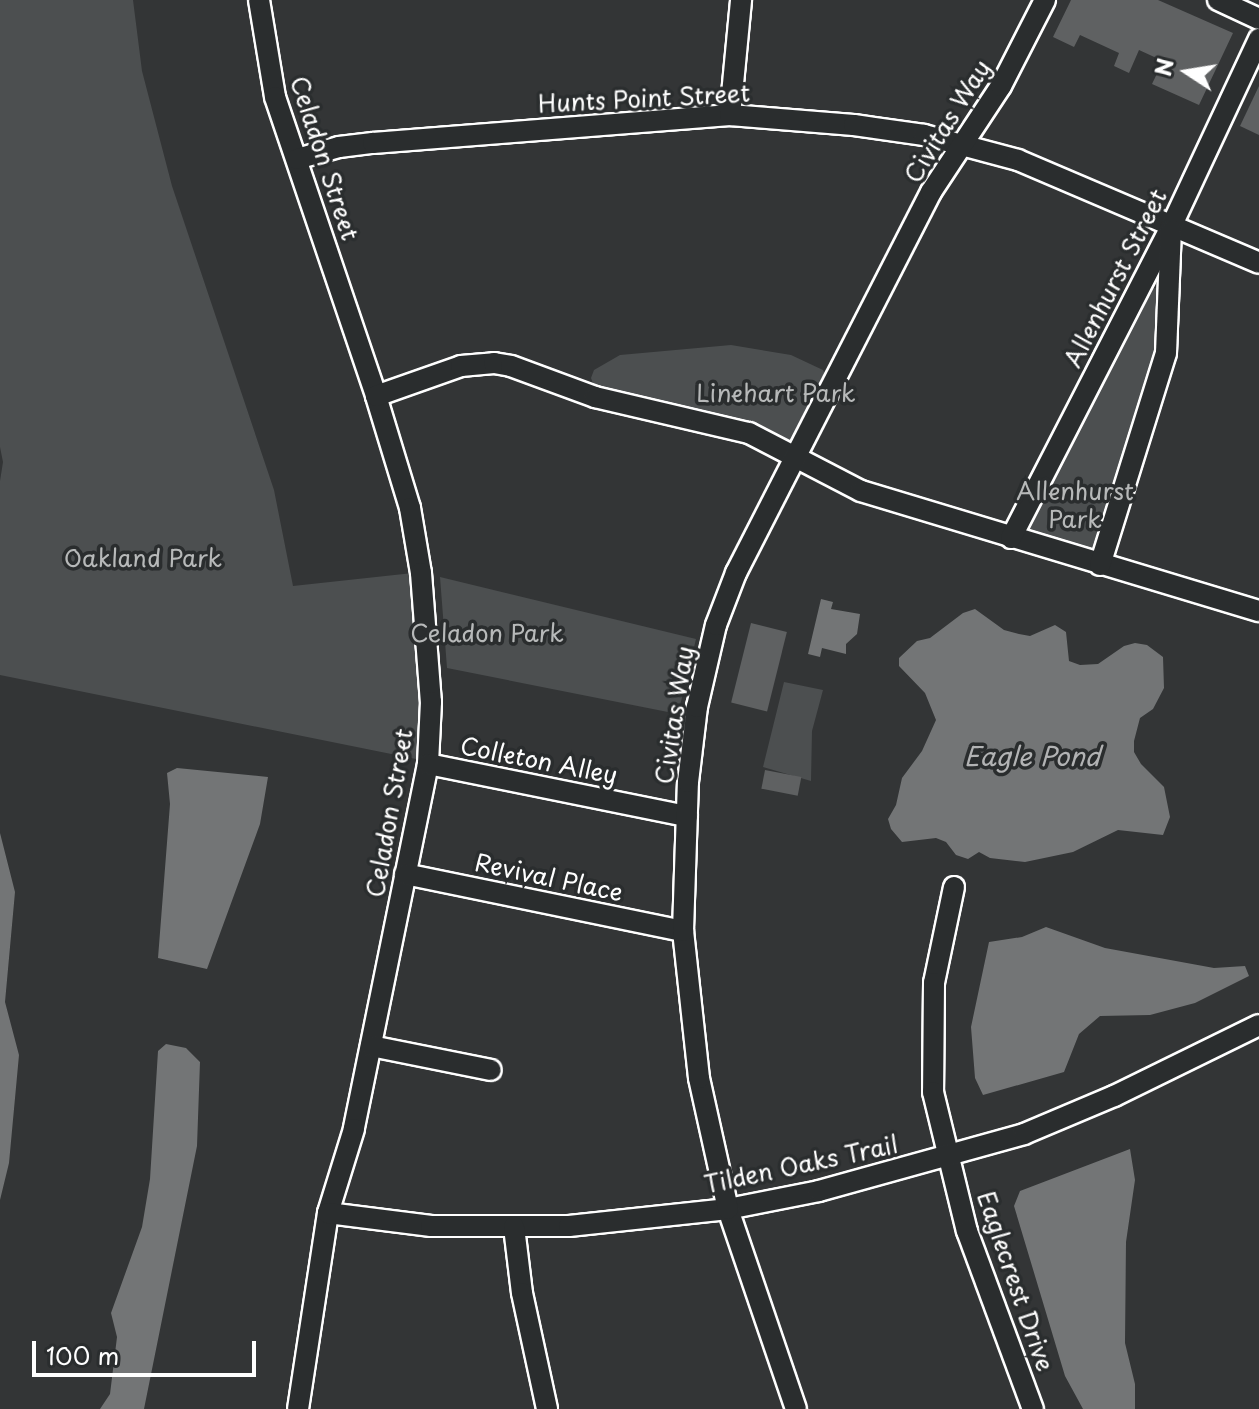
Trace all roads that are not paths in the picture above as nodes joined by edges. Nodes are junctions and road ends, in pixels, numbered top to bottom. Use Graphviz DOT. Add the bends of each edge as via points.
graph roads {
  1 [pos="259,0"];
  2 [pos="741,0"];
  3 [pos="1045,0"];
  4 [pos="1218,0"];
  5 [pos="1259,19"];
  6 [pos="1259,39"];
  7 [pos="730,115"];
  8 [pos="964,144"];
  9 [pos="297,159"];
  10 [pos="1171,227"];
  11 [pos="1259,263"];
  12 [pos="376,396"];
  13 [pos="795,456"];
  14 [pos="1011,538"];
  15 [pos="1100,565"];
  16 [pos="1259,611"];
  17 [pos="428,764"];
  18 [pos="687,816"];
  19 [pos="405,874"];
  20 [pos="954,887"];
  21 [pos="683,931"];
  22 [pos="1259,1025"];
  23 [pos="371,1046"];
  24 [pos="491,1070"];
  25 [pos="949,1156"];
  26 [pos="728,1209"];
  27 [pos="328,1213"];
  28 [pos="514,1227"];
  29 [pos="298,1409"];
  30 [pos="547,1409"];
  31 [pos="796,1409"];
  32 [pos="1033,1409"];
  1 -- 9 [label="street, Celadon Street" via="275,97"];
  2 -- 7 [label="street"];
  3 -- 8 [label="street, Civitas Way" via="1008,74"];
  4 -- 5 [label="street"];
  6 -- 10 [label="street, Allenhurst Street"];
  7 -- 8 [label="street, Hunts Point Street" via="854,125"];
  7 -- 9 [label="street, Hunts Point Street" via="373,143"];
  8 -- 10 [label="street, Hunts Point Street" via="1018,160"];
  8 -- 13 [label="street, Civitas Way" via="931,192"];
  9 -- 12 [label="street, Celadon Street"];
  10 -- 11 [label="street, Hunts Point Street"];
  10 -- 14 [label="street, Allenhurst Street"];
  10 -- 15 [label="street" via="1166,353"];
  12 -- 13 [label="street" via="461,366 494,363 595,397 749,433"];
  12 -- 17 [label="street, Celadon Street" via="410,508 421,573 431,702"];
  13 -- 14 [label="street" via="861,491"];
  13 -- 18 [label="street, Civitas Way" via="716,625 691,746"];
  14 -- 15 [label="street"];
  15 -- 16 [label="street"];
  17 -- 18 [label="street, Colleton Alley"];
  17 -- 19 [label="street, Celadon Street"];
  18 -- 21 [label="street, Civitas Way"];
  19 -- 21 [label="street, Revival Place"];
  19 -- 23 [label="street, Celadon Street"];
  20 -- 25 [label="street, Eaglecrest Drive" via="934,983 931,1047 933,1092"];
  21 -- 26 [label="street, Civitas Way" via="699,1078"];
  22 -- 25 [label="street, Tilden Oaks Trail" via="1037,1129"];
  23 -- 24 [label="street"];
  23 -- 27 [label="street, Celadon Street" via="354,1129"];
  25 -- 26 [label="street, Tilden Oaks Trail"];
  25 -- 32 [label="street, Eaglecrest Drive" via="967,1231"];
  26 -- 28 [label="street, Tilden Oaks Trail"];
  26 -- 31 [label="street, Civitas Way"];
  27 -- 28 [label="street, Tilden Oaks Trail" via="431,1226"];
  27 -- 29 [label="street, Celadon Street"];
  28 -- 30 [label="street"];
}
